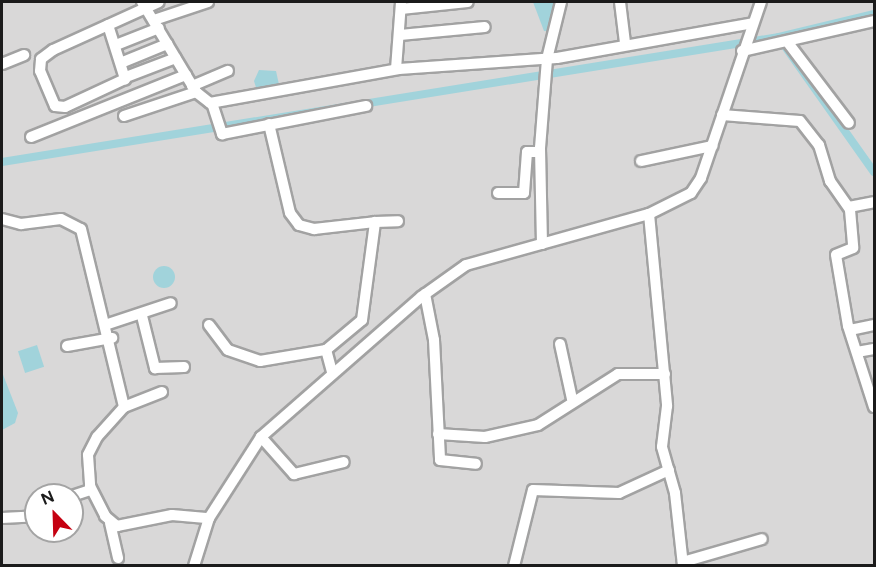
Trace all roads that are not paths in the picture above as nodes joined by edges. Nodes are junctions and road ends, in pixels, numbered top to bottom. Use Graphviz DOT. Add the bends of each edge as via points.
graph roads {
  1 [pos="159,2"];
  2 [pos="208,2"];
  3 [pos="468,2"];
  4 [pos="561,2"];
  5 [pos="620,2"];
  6 [pos="761,2"];
  7 [pos="144,5"];
  8 [pos="401,5"];
  9 [pos="874,21"];
  10 [pos="156,24"];
  11 [pos="752,25"];
  12 [pos="108,26"];
  13 [pos="485,27"];
  14 [pos="400,35"];
  15 [pos="625,43"];
  16 [pos="168,44"];
  17 [pos="789,44"];
  18 [pos="116,45"];
  19 [pos="742,50"];
  20 [pos="24,55"];
  21 [pos="176,58"];
  22 [pos="547,60"];
  23 [pos="123,62"];
  24 [pos="2,64"];
  25 [pos="396,69"];
  26 [pos="228,71"];
  27 [pos="186,75"];
  28 [pos="126,77"];
  29 [pos="194,89"];
  30 [pos="366,106"];
  31 [pos="213,107"];
  32 [pos="722,115"];
  33 [pos="124,116"];
  34 [pos="849,123"];
  35 [pos="269,124"];
  36 [pos="31,137"];
  37 [pos="712,146"];
  38 [pos="540,152"];
  39 [pos="641,161"];
  40 [pos="498,193"];
  41 [pos="874,202"];
  42 [pos="849,207"];
  43 [pos="650,214"];
  44 [pos="2,219"];
  45 [pos="398,221"];
  46 [pos="375,222"];
  47 [pos="542,244"];
  48 [pos="426,294"];
  49 [pos="171,303"];
  50 [pos="142,316"];
  51 [pos="108,324"];
  52 [pos="208,325"];
  53 [pos="874,325"];
  54 [pos="850,330"];
  55 [pos="112,338"];
  56 [pos="560,344"];
  57 [pos="67,345"];
  58 [pos="874,349"];
  59 [pos="326,350"];
  60 [pos="857,352"];
  61 [pos="184,367"];
  62 [pos="333,372"];
  63 [pos="665,374"];
  64 [pos="162,392"];
  65 [pos="572,399"];
  66 [pos="124,407"];
  67 [pos="874,407"];
  68 [pos="438,434"];
  69 [pos="261,437"];
  70 [pos="344,462"];
  71 [pos="476,464"];
  72 [pos="669,470"];
  73 [pos="91,490"];
  74 [pos="84,492"];
  75 [pos="24,517"];
  76 [pos="2,518"];
  77 [pos="209,518"];
  78 [pos="111,523"];
  79 [pos="762,539"];
  80 [pos="118,558"];
  81 [pos="683,564"];
  82 [pos="194,566"];
  83 [pos="514,566"];
  1 -- 7 [label="street"];
  2 -- 10 [label="street"];
  3 -- 8 [label="street"];
  4 -- 22 [label="street"];
  5 -- 15 [label="street"];
  6 -- 11 [label="street"];
  7 -- 10 [label="street"];
  7 -- 12 [label="street"];
  8 -- 14 [label="street"];
  9 -- 17 [label="street"];
  10 -- 16 [label="street"];
  10 -- 18 [label="street"];
  11 -- 15 [label="street"];
  11 -- 19 [label="street"];
  12 -- 18 [label="street"];
  12 -- 28 [label="street" via="45,55 39,66 42,77 52,102 62,108"];
  13 -- 14 [label="street"];
  14 -- 25 [label="street"];
  15 -- 22 [label="street"];
  16 -- 21 [label="street"];
  16 -- 23 [label="street"];
  17 -- 19 [label="street"];
  17 -- 34 [label="street"];
  18 -- 23 [label="street"];
  19 -- 32 [label="street"];
  20 -- 24 [label="street"];
  21 -- 27 [label="street"];
  21 -- 28 [label="street"];
  22 -- 25 [label="street"];
  22 -- 38 [label="street"];
  23 -- 28 [label="street"];
  25 -- 31 [label="street"];
  26 -- 29 [label="street"];
  27 -- 29 [label="street"];
  27 -- 36 [label="street"];
  29 -- 31 [label="street"];
  29 -- 33 [label="street"];
  30 -- 35 [label="street"];
  31 -- 35 [label="street" via="219,132"];
  32 -- 37 [label="street"];
  32 -- 42 [label="street" via="793,119 806,125 822,151 830,181"];
  35 -- 46 [label="street" via="290,213 299,225 314,230"];
  37 -- 39 [label="street"];
  37 -- 43 [label="street" via="691,193"];
  38 -- 40 [label="street" via="528,152 524,193"];
  38 -- 47 [label="street"];
  41 -- 42 [label="street"];
  42 -- 54 [label="street" via="853,248 836,255"];
  43 -- 47 [label="street"];
  43 -- 63 [label="street"];
  44 -- 51 [label="street" via="21,224 61,219 81,229"];
  45 -- 46 [label="street"];
  46 -- 59 [label="street" via="362,320"];
  47 -- 48 [label="street" via="466,265"];
  48 -- 62 [label="street"];
  48 -- 68 [label="street" via="434,340"];
  49 -- 50 [label="street"];
  50 -- 51 [label="street"];
  50 -- 61 [label="street" via="155,368"];
  51 -- 55 [label="street"];
  52 -- 59 [label="street" via="228,350 261,361"];
  53 -- 54 [label="street"];
  54 -- 60 [label="street"];
  55 -- 57 [label="street"];
  55 -- 66 [label="street"];
  56 -- 65 [label="street"];
  58 -- 60 [label="street"];
  59 -- 62 [label="street"];
  60 -- 67 [label="street"];
  62 -- 69 [label="street"];
  63 -- 65 [label="street" via="618,374"];
  63 -- 72 [label="street" via="662,439"];
  64 -- 66 [label="street"];
  65 -- 68 [label="street" via="559,416 538,425 485,437"];
  66 -- 73 [label="street" via="97,437 88,456"];
  68 -- 71 [label="street" via="441,462"];
  69 -- 70 [label="street" via="294,474"];
  69 -- 77 [label="street"];
  72 -- 81 [label="street"];
  72 -- 83 [label="street" via="619,493 533,490"];
  73 -- 74 [label="street"];
  73 -- 78 [label="street"];
  75 -- 76 [label="street"];
  77 -- 78 [label="street" via="172,514 123,527"];
  77 -- 82 [label="street"];
  78 -- 80 [label="street"];
  79 -- 81 [label="street"];
}
